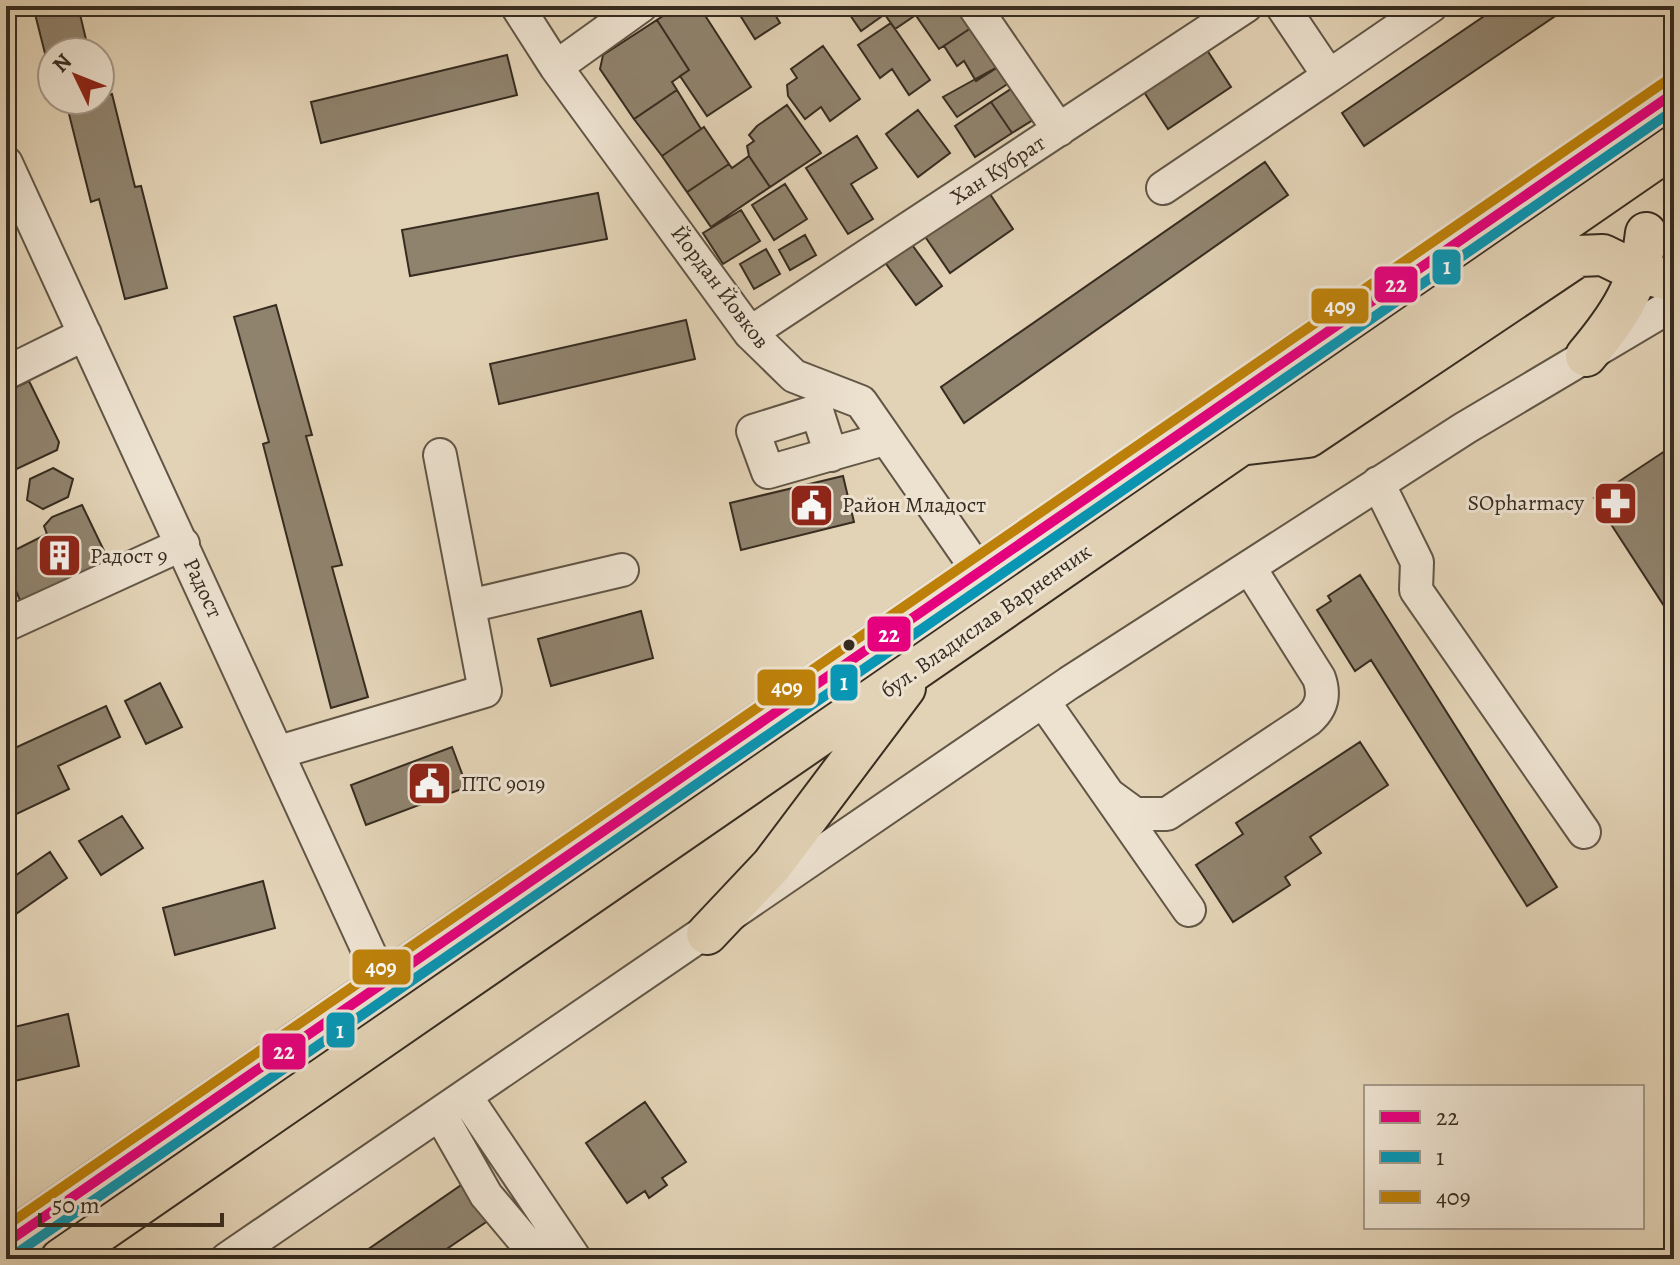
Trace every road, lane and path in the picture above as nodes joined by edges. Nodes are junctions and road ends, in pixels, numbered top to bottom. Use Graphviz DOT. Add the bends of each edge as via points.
graph roads {
  1 [pos="517,6"];
  2 [pos="641,6"];
  3 [pos="974,6"];
  4 [pos="1246,6"];
  5 [pos="1282,6"];
  6 [pos="1431,6"];
  7 [pos="556,67"];
  8 [pos="1329,76"];
  9 [pos="1674,93"];
  10 [pos="1059,130"];
  11 [pos="1666,152"];
  12 [pos="6,163"];
  13 [pos="1163,188"];
  14 [pos="13,197"];
  15 [pos="1668,288"];
  16 [pos="750,333"];
  17 [pos="85,334"];
  18 [pos="1586,356"];
  19 [pos="6,373"];
  20 [pos="884,439"];
  21 [pos="1240,446"];
  22 [pos="440,455"];
  23 [pos="831,455"];
  24 [pos="1378,483"];
  25 [pos="183,544"];
  26 [pos="1249,567"];
  27 [pos="622,570"];
  28 [pos="979,572"];
  29 [pos="469,606"];
  30 [pos="6,625"];
  31 [pos="920,667"];
  32 [pos="1043,701"];
  33 [pos="279,752"];
  34 [pos="1109,795"];
  35 [pos="1584,832"];
  36 [pos="1189,910"];
  37 [pos="707,934"];
  38 [pos="383,983"];
  39 [pos="453,1106"];
  40 [pos="6,1243"];
  41 [pos="539,1258"];
  42 [pos="61,1259"];
  43 [pos="227,1259"];
  44 [pos="575,1259"];
  1 -- 7 [label="street, Йордан Йовков"];
  2 -- 7 [label="street"];
  3 -- 10 [label="street"];
  4 -- 10 [label="street, Хан Кубрат"];
  5 -- 8 [label="street"];
  6 -- 8 [label="street"];
  7 -- 16 [label="street, Йордан Йовков"];
  8 -- 13 [label="street"];
  9 -- 28 [label="main road, бул. Владислав Варненчик"];
  10 -- 16 [label="street, Хан Кубрат"];
  11 -- 15 [label="main road" via="1646,233"];
  11 -- 21 [label="main road, бул. Владислав Варненчик"];
  12 -- 14 [label="street, Радост"];
  14 -- 17 [label="street, Радост"];
  15 -- 18 [label="main road" via="1610,328"];
  15 -- 21 [label="main road" via="1603,255 1578,256 1308,437"];
  16 -- 20 [label="street, Йордан Йовков" via="794,376 861,402"];
  17 -- 19 [label="street"];
  17 -- 25 [label="street, Радост"];
  18 -- 24 [label="street"];
  20 -- 23 [label="street"];
  20 -- 28 [label="street, Йордан Йовков"];
  21 -- 31 [label="main road, бул. Владислав Варненчик"];
  22 -- 29 [label="street"];
  24 -- 26 [label="street"];
  24 -- 35 [label="street" via="1417,562 1416,590"];
  25 -- 30 [label="street"];
  25 -- 33 [label="street, Радост"];
  26 -- 32 [label="street"];
  26 -- 34 [label="street" via="1319,678 1320,706 1308,720 1167,814 1135,814"];
  27 -- 29 [label="street"];
  28 -- 38 [label="main road, бул. Владислав Варненчик"];
  29 -- 33 [label="street" via="485,691"];
  31 -- 37 [label="main road" via="772,865"];
  31 -- 42 [label="main road, бул. Владислав Варненчик"];
  32 -- 34 [label="street"];
  32 -- 37 [label="street"];
  33 -- 38 [label="street, Радост"];
  34 -- 36 [label="street"];
  37 -- 39 [label="street"];
  38 -- 40 [label="main road, бул. Владислав Варненчик"];
  39 -- 41 [label="street" via="486,1195"];
  39 -- 43 [label="street"];
  39 -- 44 [label="street"];
}
